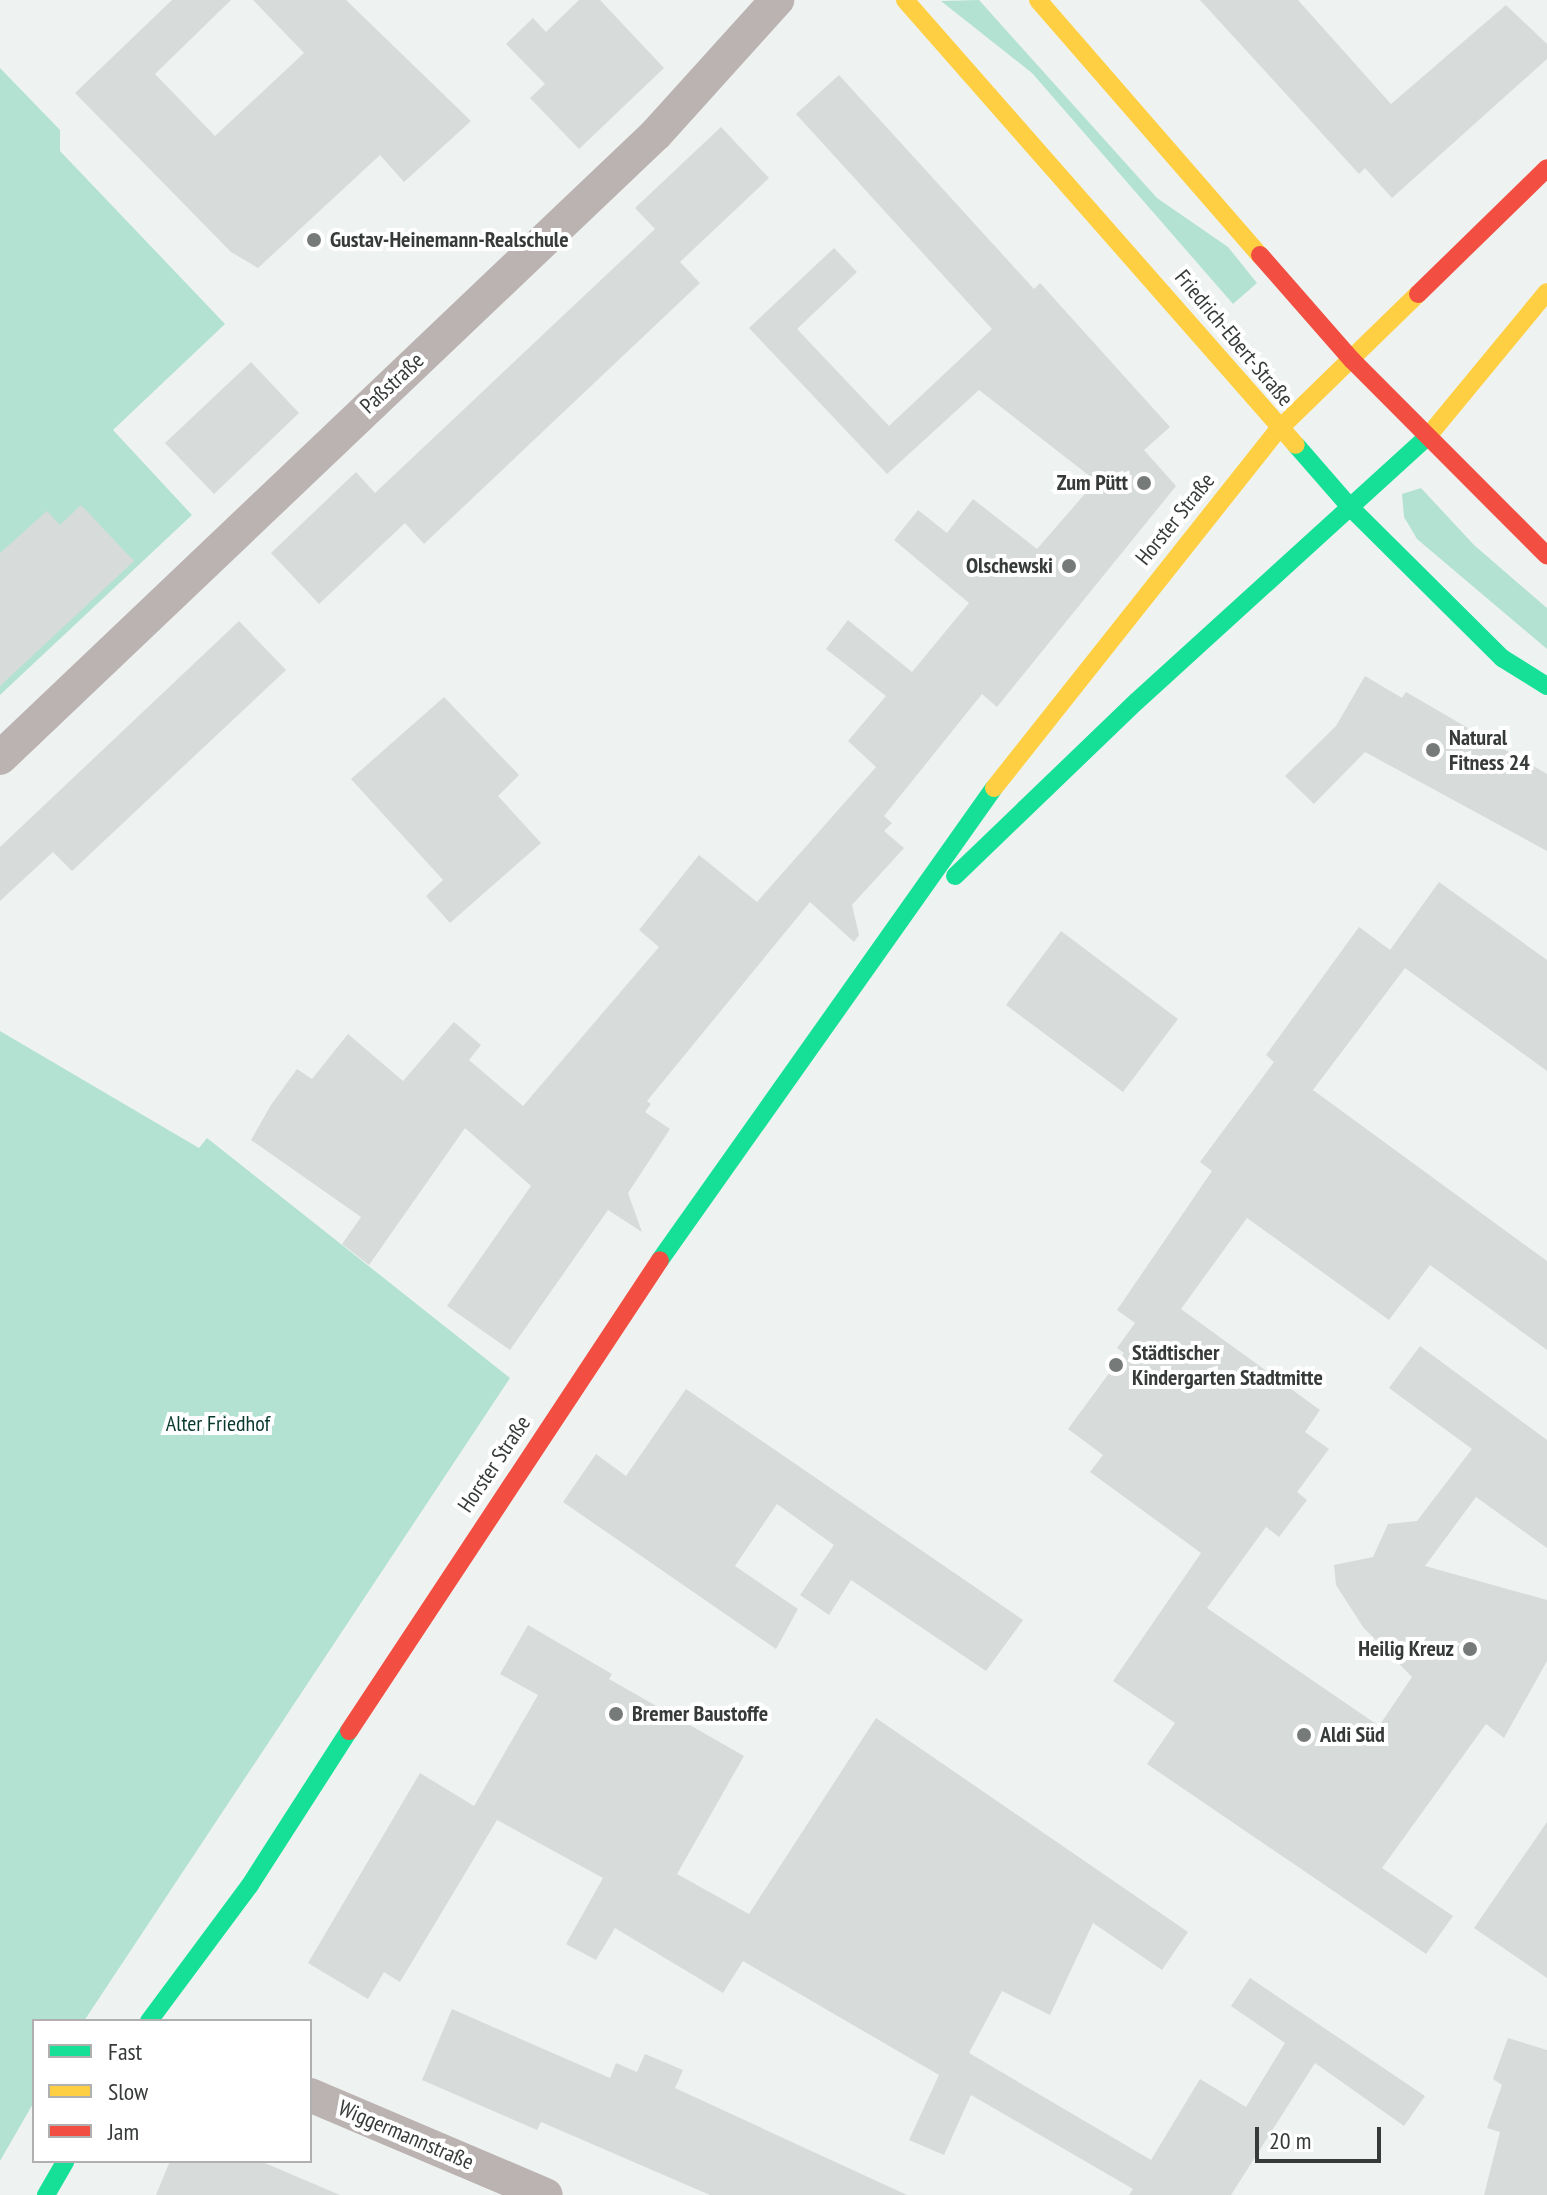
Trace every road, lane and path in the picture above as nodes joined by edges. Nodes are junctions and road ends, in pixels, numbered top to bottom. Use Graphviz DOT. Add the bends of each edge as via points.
graph roads {
  1 [pos="777,0"];
  2 [pos="905,0"];
  3 [pos="1038,0"];
  4 [pos="1547,168"];
  5 [pos="1547,292"];
  6 [pos="1352,360"];
  7 [pos="1279,429"];
  8 [pos="1426,438"];
  9 [pos="1351,508"];
  10 [pos="1547,556"];
  11 [pos="1547,686"];
  12 [pos="0,758"];
  13 [pos="886,940"];
  14 [pos="150,2019"];
  15 [pos="312,2096"];
  16 [pos="65,2163"];
  17 [pos="46,2195"];
  18 [pos="546,2195"];
  1 -- 12 [label="street, Paßstraße" via="656,134"];
  2 -- 7 [label="main road, Friedrich-Ebert-Straße" via="1102,219"];
  3 -- 6 [label="main road"];
  4 -- 6 [label="main road, Horster Straße"];
  5 -- 8 [label="main road, Horster Straße"];
  6 -- 7 [label="main road, Horster Straße"];
  6 -- 8 [label="main road"];
  7 -- 9 [label="main road, Friedrich-Ebert-Straße"];
  7 -- 13 [label="main road, Horster Straße" via="1024,746"];
  8 -- 9 [label="main road, Horster Straße"];
  8 -- 10 [label="main road"];
  9 -- 11 [label="main road, Friedrich-Ebert-Straße" via="1502,658"];
  9 -- 13 [label="main road, Horster Straße"];
  13 -- 14 [label="main road, Horster Straße" via="685,1223 481,1526 250,1885"];
  15 -- 18 [label="street, Wiggermannstraße"];
  16 -- 17 [label="main road"];
}
